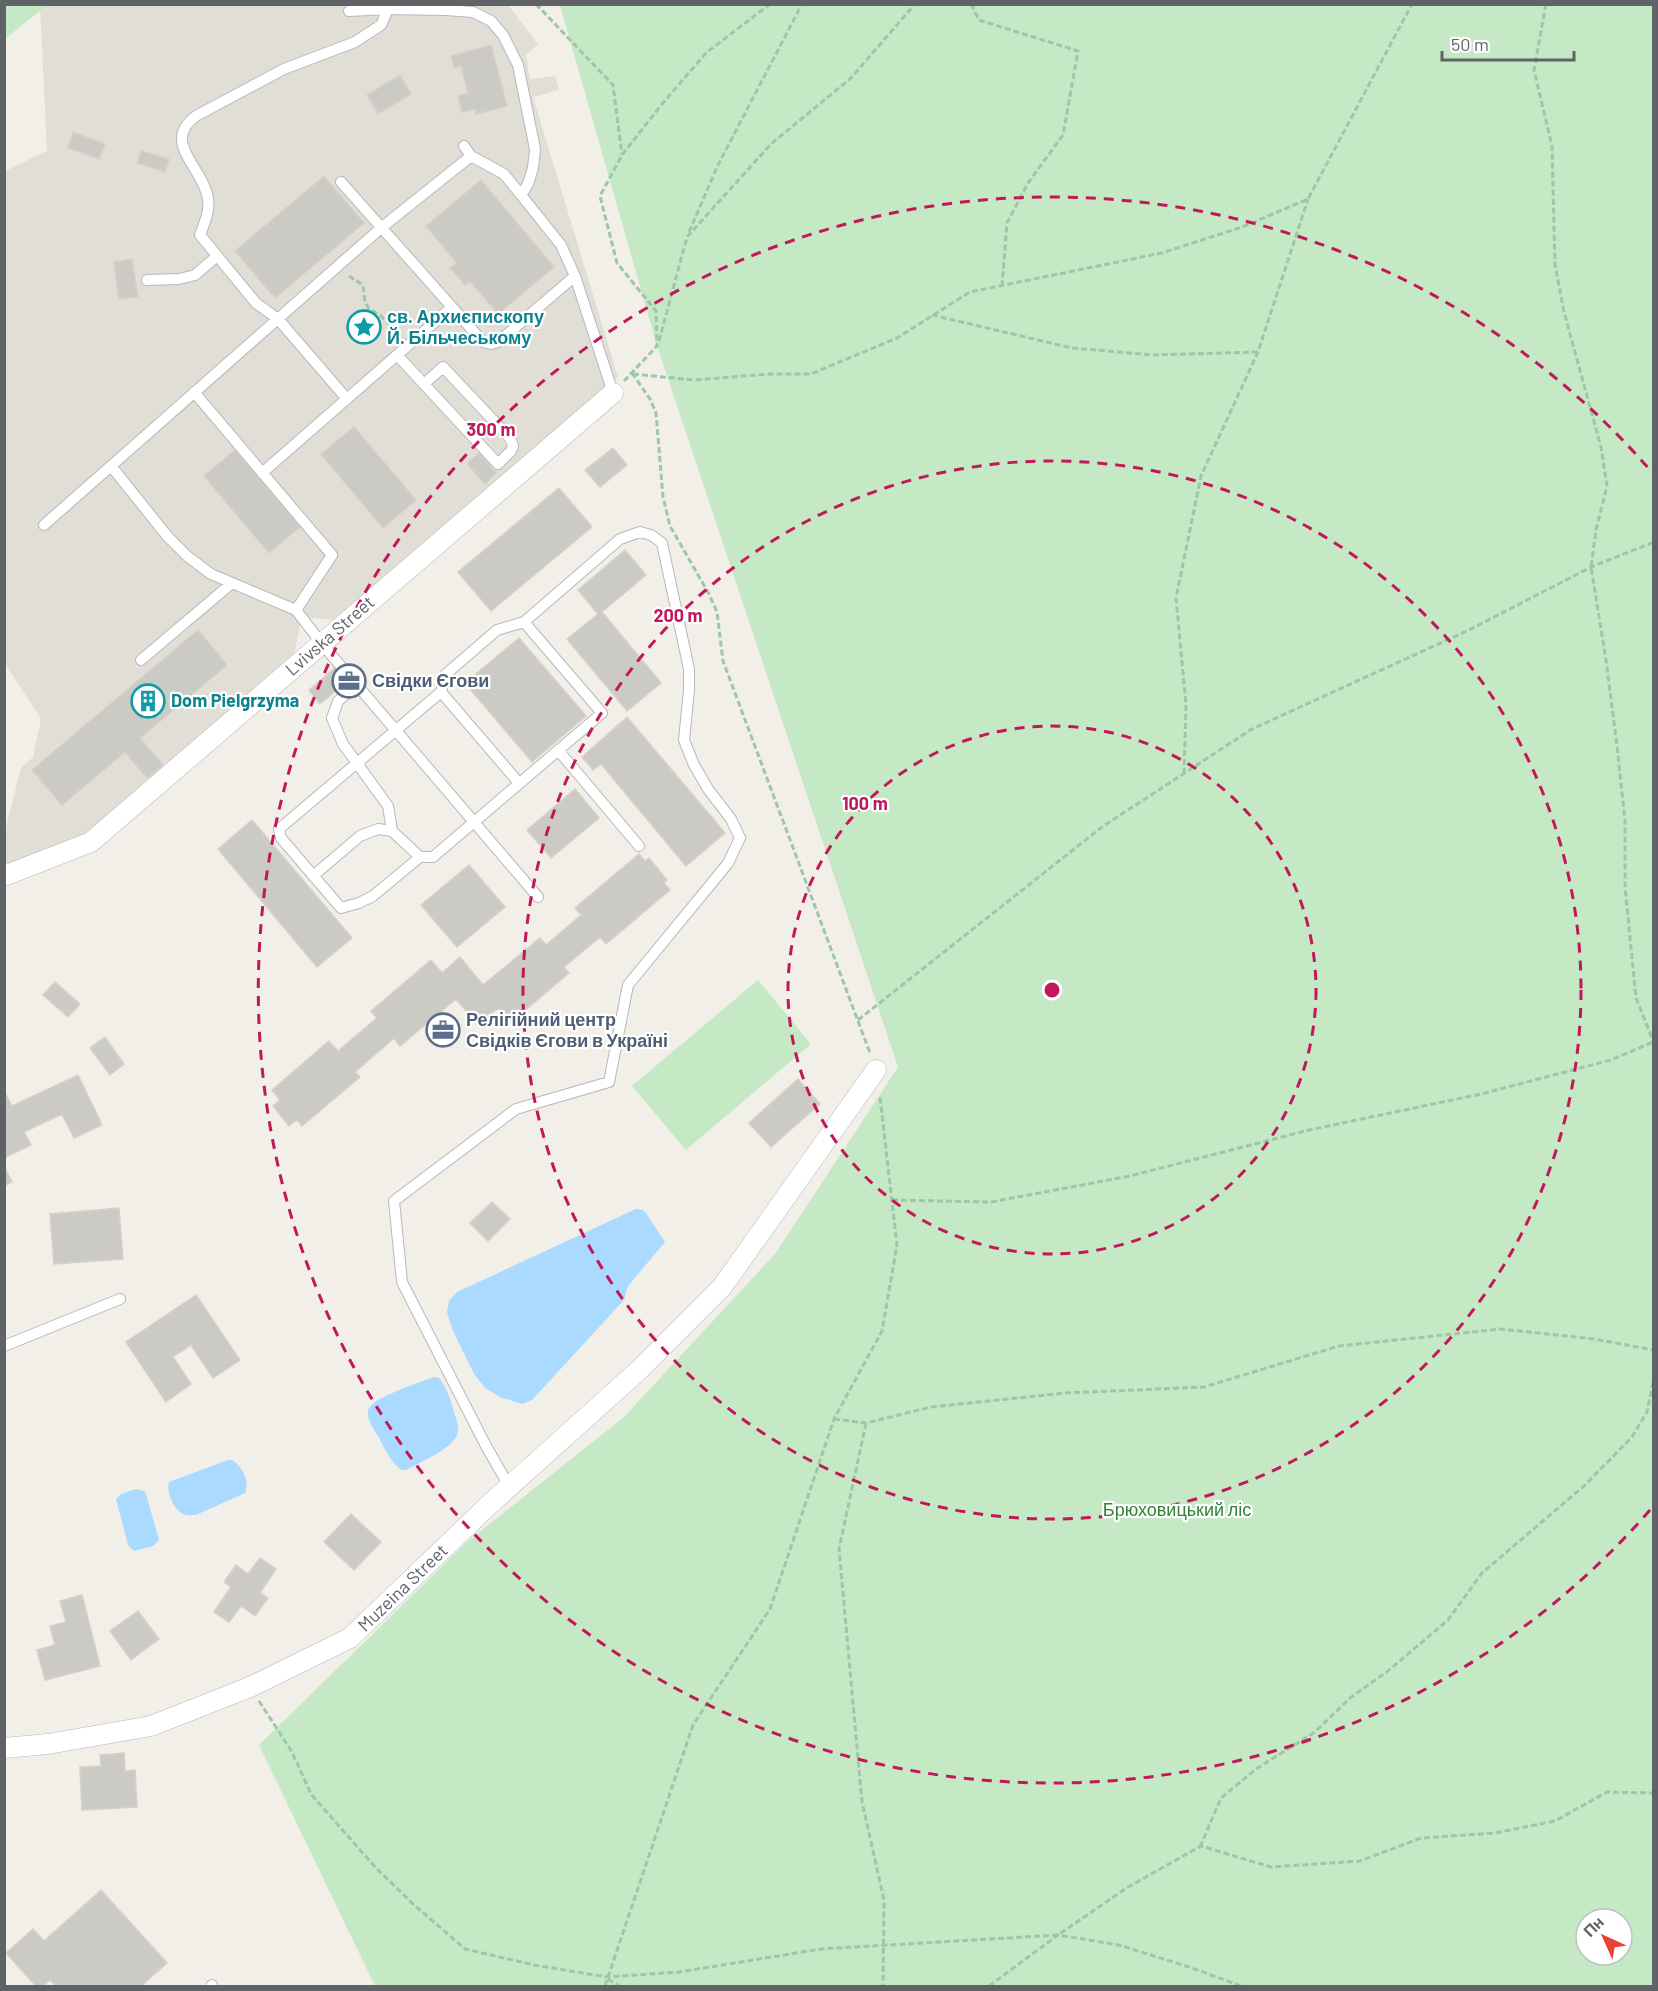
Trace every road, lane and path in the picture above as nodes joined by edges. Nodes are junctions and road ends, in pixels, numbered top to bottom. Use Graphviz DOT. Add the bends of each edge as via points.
graph roads {
  1 [pos="536,4"];
  2 [pos="770,4"];
  3 [pos="802,4"];
  4 [pos="915,4"];
  5 [pos="971,4"];
  6 [pos="1412,4"];
  7 [pos="1546,4"];
  8 [pos="388,9"];
  9 [pos="349,11"];
  10 [pos="622,155"];
  11 [pos="340,182"];
  12 [pos="521,195"];
  13 [pos="1308,199"];
  14 [pos="381,228"];
  15 [pos="687,237"];
  16 [pos="217,256"];
  17 [pos="337,266"];
  18 [pos="574,276"];
  19 [pos="147,280"];
  20 [pos="1002,285"];
  21 [pos="452,307"];
  22 [pos="932,315"];
  23 [pos="278,319"];
  24 [pos="657,346"];
  25 [pos="1258,352"];
  26 [pos="397,355"];
  27 [pos="632,374"];
  28 [pos="424,384"];
  29 [pos="194,393"];
  30 [pos="613,393"];
  31 [pos="347,399"];
  32 [pos="498,464"];
  33 [pos="111,466"];
  34 [pos="262,473"];
  35 [pos="513,479"];
  36 [pos="44,525"];
  37 [pos="1653,542"];
  38 [pos="1591,567"];
  39 [pos="232,584"];
  40 [pos="296,610"];
  41 [pos="524,622"];
  42 [pos="322,644"];
  43 [pos="141,660"];
  44 [pos="357,685"];
  45 [pos="441,692"];
  46 [pos="395,730"];
  47 [pos="558,750"];
  48 [pos="355,764"];
  49 [pos="1184,774"];
  50 [pos="519,783"];
  51 [pos="474,822"];
  52 [pos="392,831"];
  53 [pos="639,846"];
  54 [pos="420,857"];
  55 [pos="4,876"];
  56 [pos="313,876"];
  57 [pos="538,897"];
  58 [pos="858,1020"];
  59 [pos="1653,1042"];
  60 [pos="876,1070"];
  61 [pos="892,1200"];
  62 [pos="120,1299"];
  63 [pos="4,1346"];
  64 [pos="1653,1350"];
  65 [pos="1653,1378"];
  66 [pos="834,1419"];
  67 [pos="866,1423"];
  68 [pos="509,1486"];
  69 [pos="250,1687"];
  70 [pos="4,1748"];
  71 [pos="1653,1793"];
  72 [pos="1201,1846"];
  73 [pos="1058,1935"];
  74 [pos="884,1945"];
  75 [pos="607,1977"];
  76 [pos="605,1986"];
  77 [pos="619,1986"];
  78 [pos="883,1986"];
  79 [pos="989,1986"];
  80 [pos="1241,1986"];
  1 -- 10 [label="path" via="613,85"];
  2 -- 10 [label="path" via="706,53"];
  3 -- 15 [label="path" via="718,165"];
  4 -- 15 [label="path" via="851,78 771,144"];
  5 -- 20 [label="path" via="979,20 1078,51 1063,135 1028,183 1007,223"];
  6 -- 13 [label="path"];
  7 -- 38 [label="path" via="1534,70 1552,147 1555,265 1601,447 1607,486"];
  8 -- 9 [label="lane"];
  8 -- 12 [label="lane" via="472,12 491,21 503,34 518,65 535,149 533,168"];
  8 -- 16 [label="lane" via="381,24 354,42 284,69 196,116 185,126 183,147 202,178 208,200 200,236"];
  10 -- 24 [label="path" via="600,196 617,262 656,311"];
  11 -- 14 [label="lane"];
  12 -- 14 [label="lane" via="504,174 468,151"];
  12 -- 18 [label="lane" via="561,245"];
  13 -- 20 [label="path" via="1162,254"];
  13 -- 25 [label="path"];
  14 -- 17 [label="lane"];
  14 -- 21 [label="lane"];
  15 -- 24 [label="path"];
  16 -- 19 [label="lane" via="195,275"];
  16 -- 23 [label="lane" via="256,303"];
  17 -- 23 [label="lane"];
  17 -- 26 [label="path" via="363,285 369,309 388,322"];
  18 -- 21 [label="lane" via="491,344 483,342"];
  18 -- 30 [label="lane"];
  20 -- 22 [label="path" via="970,291"];
  21 -- 26 [label="lane"];
  22 -- 25 [label="path" via="1072,348 1153,355"];
  22 -- 27 [label="path" via="897,338 811,374 694,380"];
  23 -- 29 [label="lane"];
  23 -- 31 [label="lane"];
  24 -- 27 [label="path"];
  25 -- 49 [label="path" via="1201,476 1176,598 1186,705"];
  26 -- 28 [label="lane"];
  26 -- 31 [label="lane"];
  27 -- 30 [label="path"];
  27 -- 58 [label="path" via="656,413 663,497 670,526 717,612 723,661"];
  28 -- 32 [label="lane"];
  28 -- 32 [label="lane" via="443,367 510,438 511,451"];
  29 -- 33 [label="lane"];
  29 -- 34 [label="lane"];
  30 -- 35 [label="street, Lvivska Street"];
  31 -- 34 [label="lane"];
  32 -- 35 [label="lane"];
  33 -- 36 [label="lane"];
  33 -- 39 [label="lane" via="187,556"];
  34 -- 40 [label="lane" via="332,555"];
  35 -- 42 [label="street, Lvivska Street"];
  37 -- 38 [label="path"];
  38 -- 49 [label="path" via="1469,630 1252,729"];
  38 -- 59 [label="path" via="1619,756 1625,821 1625,887 1636,998"];
  39 -- 40 [label="lane"];
  39 -- 43 [label="lane"];
  40 -- 42 [label="lane"];
  41 -- 45 [label="lane" via="497,630 446,674"];
  41 -- 47 [label="lane" via="602,713"];
  41 -- 68 [label="lane" via="620,540 640,532 662,543 689,669 684,740 694,765 740,838 728,863 628,985 609,1082 516,1108 394,1201 402,1282"];
  42 -- 44 [label="lane"];
  42 -- 55 [label="street, Lvivska Street" via="91,842"];
  44 -- 46 [label="lane"];
  44 -- 48 [label="lane" via="338,701 332,718"];
  45 -- 46 [label="lane"];
  45 -- 50 [label="lane"];
  46 -- 48 [label="lane"];
  46 -- 51 [label="lane"];
  47 -- 50 [label="lane"];
  47 -- 53 [label="lane"];
  48 -- 52 [label="lane" via="388,806"];
  48 -- 56 [label="lane" via="279,829 281,838"];
  49 -- 58 [label="path" via="1102,827"];
  50 -- 51 [label="lane"];
  51 -- 54 [label="lane" via="433,857"];
  51 -- 57 [label="lane"];
  52 -- 54 [label="lane"];
  52 -- 56 [label="lane" via="378,830 360,836"];
  54 -- 56 [label="lane" via="373,896 341,908"];
  58 -- 60 [label="path"];
  59 -- 61 [label="path" via="1611,1060 1481,1094 1309,1130 1130,1176 991,1202"];
  60 -- 61 [label="path"];
  60 -- 68 [label="street, Muzeina Street" via="722,1287 639,1370"];
  61 -- 66 [label="path" via="897,1245 882,1330"];
  62 -- 63 [label="lane"];
  64 -- 67 [label="path" via="1501,1329 1339,1346 1204,1387 1065,1393 931,1407"];
  65 -- 72 [label="path" via="1647,1412 1632,1437 1584,1486 1482,1573 1448,1620 1350,1698 1315,1732 1256,1768 1221,1798"];
  66 -- 67 [label="path"];
  66 -- 75 [label="path" via="770,1609 693,1725"];
  67 -- 74 [label="path" via="838,1549 862,1802 884,1900"];
  68 -- 69 [label="street, Muzeina Street" via="351,1638"];
  69 -- 70 [label="street, Muzeina Street" via="151,1726"];
  69 -- 75 [label="path" via="292,1752 311,1794 375,1867 465,1948"];
  71 -- 72 [label="path" via="1607,1792 1555,1821 1496,1833 1421,1838 1360,1862 1271,1867"];
  72 -- 73 [label="path" via="1128,1887"];
  73 -- 74 [label="path"];
  73 -- 79 [label="path"];
  73 -- 80 [label="path" via="1119,1946"];
  74 -- 75 [label="path" via="821,1949 679,1972"];
  74 -- 78 [label="path"];
  75 -- 76 [label="path"];
  75 -- 77 [label="path"];
}
